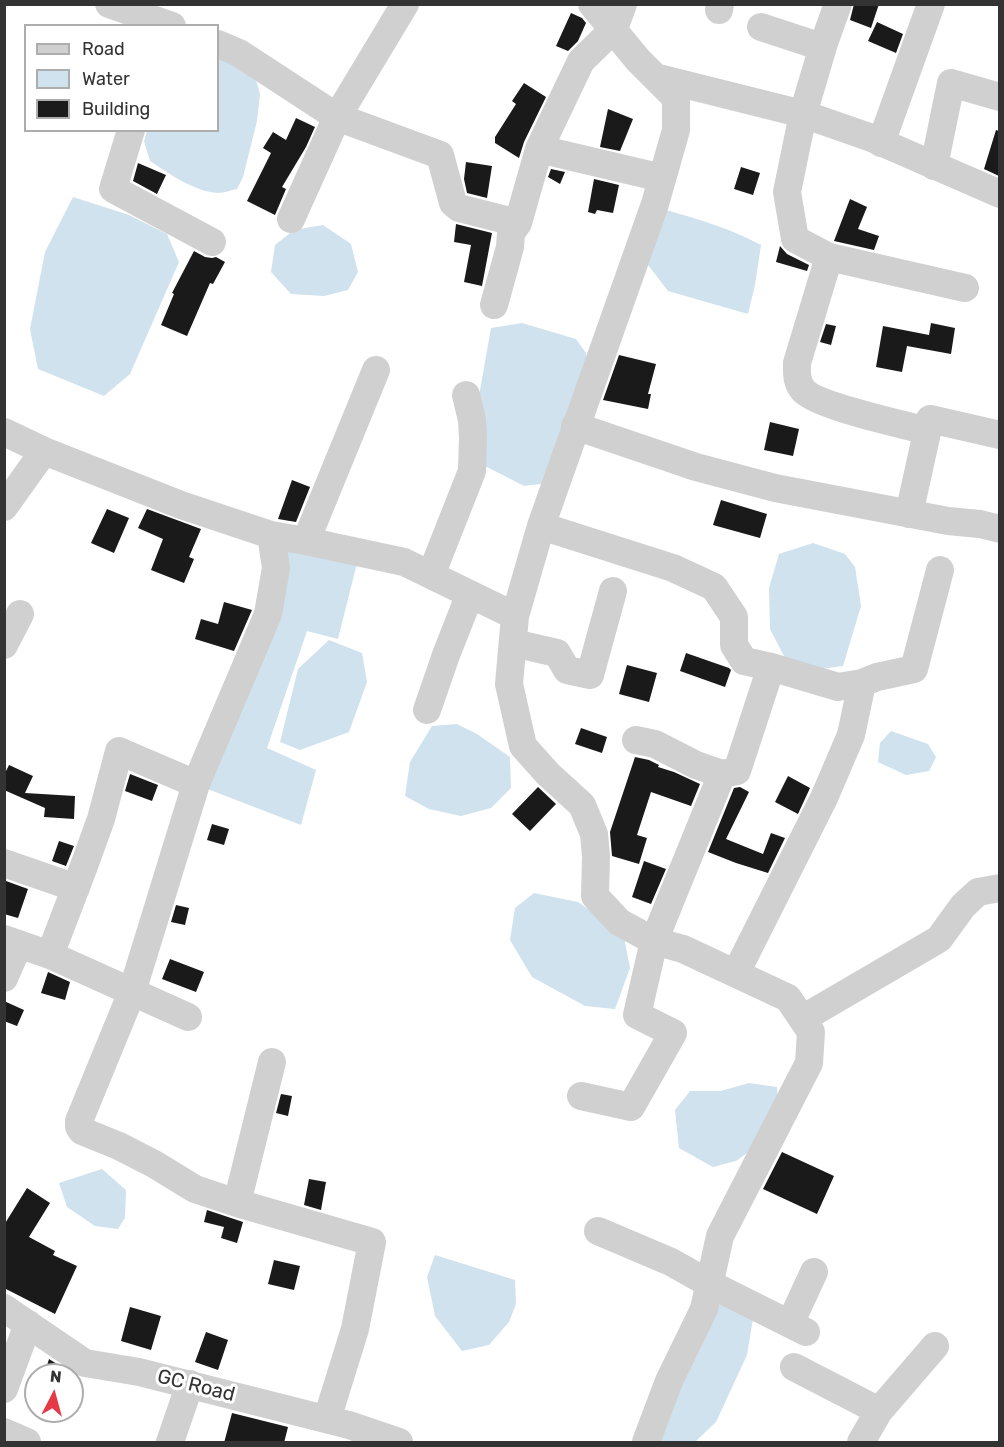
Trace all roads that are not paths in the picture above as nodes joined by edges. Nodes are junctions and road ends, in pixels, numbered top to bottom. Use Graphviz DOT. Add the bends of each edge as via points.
graph roads {
  1 [pos="109,4"];
  2 [pos="182,4"];
  3 [pos="405,4"];
  4 [pos="592,4"];
  5 [pos="838,4"];
  6 [pos="931,4"];
  7 [pos="618,17"];
  8 [pos="169,24"];
  9 [pos="172,24"];
  10 [pos="761,27"];
  11 [pos="219,44"];
  12 [pos="822,47"];
  13 [pos="910,62"];
  14 [pos="655,76"];
  15 [pos="951,83"];
  16 [pos="999,97"];
  17 [pos="803,114"];
  18 [pos="337,117"];
  19 [pos="130,132"];
  20 [pos="881,143"];
  21 [pos="539,149"];
  22 [pos="934,166"];
  23 [pos="662,178"];
  24 [pos="999,194"];
  25 [pos="291,219"];
  26 [pos="518,223"];
  27 [pos="212,242"];
  28 [pos="829,257"];
  29 [pos="965,288"];
  30 [pos="494,305"];
  31 [pos="376,370"];
  32 [pos="466,395"];
  33 [pos="576,426"];
  34 [pos="927,431"];
  35 [pos="4,432"];
  36 [pos="999,435"];
  37 [pos="44,451"];
  38 [pos="4,507"];
  39 [pos="909,514"];
  40 [pos="541,526"];
  41 [pos="999,528"];
  42 [pos="271,536"];
  43 [pos="306,541"];
  44 [pos="940,570"];
  45 [pos="431,575"];
  46 [pos="613,591"];
  47 [pos="470,594"];
  48 [pos="20,614"];
  49 [pos="514,629"];
  50 [pos="4,645"];
  51 [pos="771,667"];
  52 [pos="862,683"];
  53 [pos="427,710"];
  54 [pos="636,740"];
  55 [pos="722,774"];
  56 [pos="196,784"];
  57 [pos="4,863"];
  58 [pos="76,888"];
  59 [pos="999,888"];
  60 [pos="654,940"];
  61 [pos="12,942"];
  62 [pos="50,954"];
  63 [pos="736,973"];
  64 [pos="4,978"];
  65 [pos="132,992"];
  66 [pos="188,1017"];
  67 [pos="802,1019"];
  68 [pos="272,1062"];
  69 [pos="581,1096"];
  70 [pos="237,1203"];
  71 [pos="598,1231"];
  72 [pos="814,1272"];
  73 [pos="710,1284"];
  74 [pos="16,1316"];
  75 [pos="935,1346"];
  76 [pos="794,1368"];
  77 [pos="190,1384"];
  78 [pos="4,1389"];
  79 [pos="879,1411"];
  80 [pos="327,1419"];
  81 [pos="4,1432"];
  82 [pos="27,1443"];
  83 [pos="170,1443"];
  84 [pos="399,1443"];
  85 [pos="646,1443"];
  86 [pos="861,1443"];
  1 -- 8 [label="street"];
  2 -- 9 [label="street"];
  3 -- 18 [label="street"];
  4 -- 7 [label="street"];
  5 -- 12 [label="street"];
  6 -- 13 [label="street"];
  7 -- 14 [label="street" via="638,60"];
  7 -- 21 [label="street" via="581,61"];
  10 -- 12 [label="street"];
  11 -- 18 [label="street" via="239,53"];
  12 -- 17 [label="street"];
  13 -- 15 [label="street"];
  13 -- 20 [label="street"];
  14 -- 17 [label="street"];
  14 -- 23 [label="street" via="676,98 676,130"];
  15 -- 16 [label="street"];
  15 -- 22 [label="street"];
  17 -- 20 [label="street"];
  17 -- 28 [label="street" via="787,192 795,239"];
  18 -- 25 [label="street"];
  18 -- 26 [label="street" via="440,155 453,203 459,208"];
  19 -- 27 [label="street" via="113,189"];
  20 -- 22 [label="street"];
  21 -- 23 [label="street"];
  21 -- 26 [label="street"];
  22 -- 24 [label="street"];
  23 -- 33 [label="street"];
  26 -- 30 [label="street" via="511,233"];
  28 -- 29 [label="street"];
  28 -- 34 [label="street" via="797,363 796,379 815,399"];
  31 -- 43 [label="street"];
  32 -- 45 [label="street" via="474,437 472,471"];
  33 -- 39 [label="street" via="696,467 764,485"];
  33 -- 40 [label="street"];
  34 -- 36 [label="street" via="930,419"];
  34 -- 39 [label="street"];
  35 -- 37 [label="street"];
  37 -- 38 [label="street"];
  37 -- 42 [label="street"];
  39 -- 41 [label="street"];
  40 -- 49 [label="street"];
  40 -- 51 [label="street" via="673,568 714,587 734,617 734,645 744,661"];
  42 -- 43 [label="street"];
  42 -- 56 [label="street" via="276,568 268,614"];
  43 -- 45 [label="street" via="404,562"];
  44 -- 52 [label="street" via="914,669"];
  45 -- 47 [label="street"];
  46 -- 49 [label="street" via="590,675 567,670 557,653"];
  47 -- 49 [label="street"];
  47 -- 53 [label="street"];
  48 -- 50 [label="street"];
  49 -- 60 [label="street" via="509,684 523,746 582,805 594,834 595,896 619,922"];
  51 -- 52 [label="street" via="838,687"];
  51 -- 55 [label="street" via="737,771"];
  52 -- 63 [label="street" via="851,735 824,798"];
  54 -- 55 [label="street" via="655,744"];
  55 -- 60 [label="street"];
  56 -- 58 [label="street" via="119,751 101,819"];
  56 -- 65 [label="street"];
  57 -- 58 [label="street"];
  58 -- 62 [label="street"];
  59 -- 67 [label="street" via="978,891 939,939"];
  60 -- 63 [label="street"];
  60 -- 69 [label="street" via="637,1015 673,1033 631,1107"];
  61 -- 62 [label="street"];
  61 -- 64 [label="street"];
  62 -- 65 [label="street"];
  63 -- 67 [label="street" via="788,998"];
  65 -- 66 [label="street"];
  65 -- 70 [label="street" via="79,1127 195,1189"];
  67 -- 73 [label="street" via="811,1032 809,1063 720,1236"];
  68 -- 70 [label="street"];
  70 -- 80 [label="street" via="372,1242 355,1329"];
  71 -- 73 [label="street" via="671,1262"];
  72 -- 73 [label="street" via="798,1328"];
  73 -- 85 [label="street" via="704,1309 669,1381"];
  74 -- 77 [label="street, GC Road" via="86,1363"];
  74 -- 78 [label="street"];
  75 -- 79 [label="street"];
  76 -- 79 [label="street"];
  77 -- 80 [label="street, GC Road"];
  77 -- 83 [label="street"];
  79 -- 86 [label="street"];
  80 -- 84 [label="street, GC Road"];
  81 -- 82 [label="street"];
}
